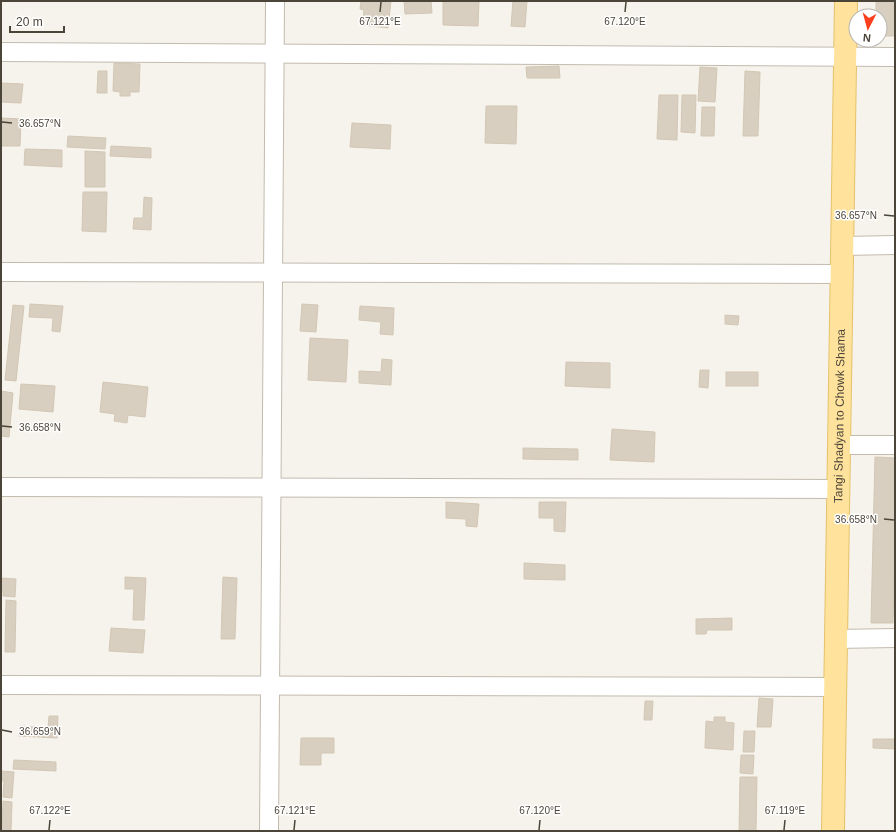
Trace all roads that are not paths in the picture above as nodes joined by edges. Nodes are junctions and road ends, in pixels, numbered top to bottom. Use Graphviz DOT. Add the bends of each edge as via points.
graph roads {
  1 [pos="275,1"];
  2 [pos="846,1"];
  3 [pos="1,52"];
  4 [pos="274,54"];
  5 [pos="845,57"];
  6 [pos="895,57"];
  7 [pos="895,245"];
  8 [pos="842,246"];
  9 [pos="1,272"];
  10 [pos="273,272"];
  11 [pos="842,274"];
  12 [pos="839,445"];
  13 [pos="895,445"];
  14 [pos="1,487"];
  15 [pos="271,488"];
  16 [pos="838,489"];
  17 [pos="895,638"];
  18 [pos="835,639"];
  19 [pos="1,685"];
  20 [pos="270,686"];
  21 [pos="834,687"];
  22 [pos="269,831"];
  23 [pos="833,831"];
  1 -- 4 [label="street"];
  2 -- 5 [label="main road, Tangi Shadyan to Chowk Shama"];
  3 -- 4 [label="street"];
  4 -- 5 [label="street"];
  4 -- 10 [label="street"];
  5 -- 6 [label="street"];
  5 -- 8 [label="main road, Tangi Shadyan to Chowk Shama"];
  7 -- 8 [label="street"];
  8 -- 11 [label="main road, Tangi Shadyan to Chowk Shama"];
  9 -- 10 [label="street"];
  10 -- 11 [label="street"];
  10 -- 15 [label="street"];
  11 -- 12 [label="main road, Tangi Shadyan to Chowk Shama"];
  12 -- 13 [label="street"];
  12 -- 16 [label="main road, Tangi Shadyan to Chowk Shama"];
  14 -- 15 [label="street"];
  15 -- 16 [label="street"];
  15 -- 20 [label="street"];
  16 -- 18 [label="main road, Tangi Shadyan to Chowk Shama"];
  17 -- 18 [label="street"];
  18 -- 21 [label="main road, Tangi Shadyan to Chowk Shama"];
  19 -- 20 [label="street"];
  20 -- 21 [label="street"];
  20 -- 22 [label="street"];
  21 -- 23 [label="main road, Tangi Shadyan to Chowk Shama"];
}
